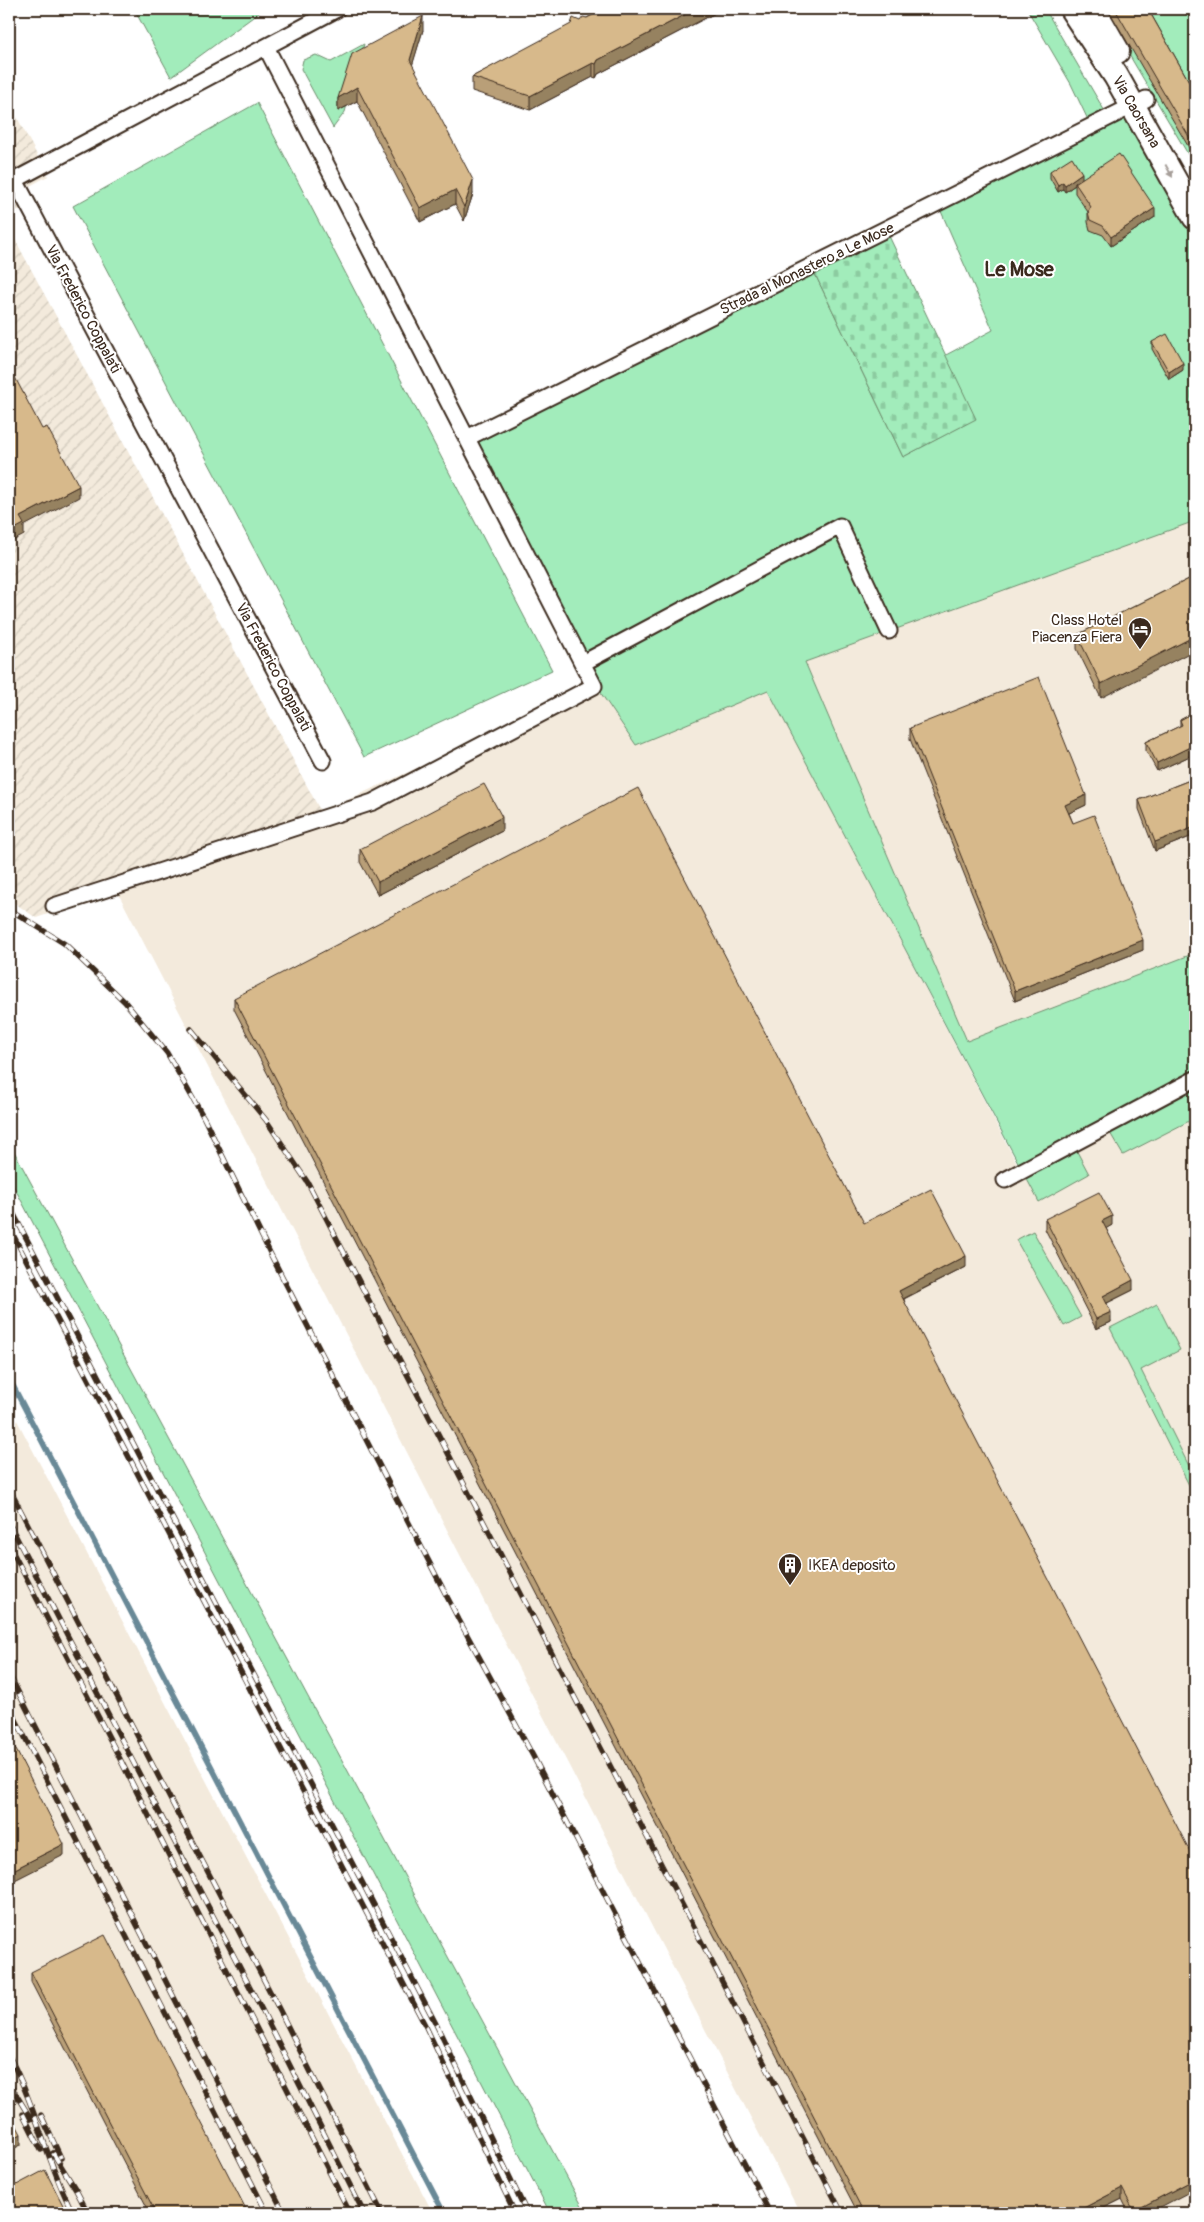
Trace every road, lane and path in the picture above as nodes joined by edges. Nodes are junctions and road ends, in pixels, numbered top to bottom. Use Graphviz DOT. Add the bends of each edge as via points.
graph roads {
  1 [pos="337,9"];
  2 [pos="1072,9"];
  3 [pos="1093,9"];
  4 [pos="266,47"];
  5 [pos="1139,103"];
  6 [pos="1195,184"];
  7 [pos="1195,217"];
  8 [pos="467,438"];
  9 [pos="889,631"];
  10 [pos="583,663"];
  11 [pos="322,760"];
  12 [pos="54,906"];
  13 [pos="1195,1079"];
  14 [pos="1006,1180"];
  1 -- 4 [label="street, Via Frederico Coppalati"];
  2 -- 5 [label="main road, Via Caorsana"];
  3 -- 5 [label="main road, Via Caorsana"];
  4 -- 8 [label="street"];
  4 -- 11 [label="street, Via Frederico Coppalati" via="15,180"];
  5 -- 6 [label="main road, Via Caorsana"];
  5 -- 7 [label="main road, Via Caorsana, one-way"];
  5 -- 8 [label="street, Strada al Monastero a Le Mose"];
  8 -- 10 [label="street"];
  9 -- 10 [label="street" via="840,526"];
  10 -- 12 [label="street" via="594,686 373,802"];
  13 -- 14 [label="street"];
}
